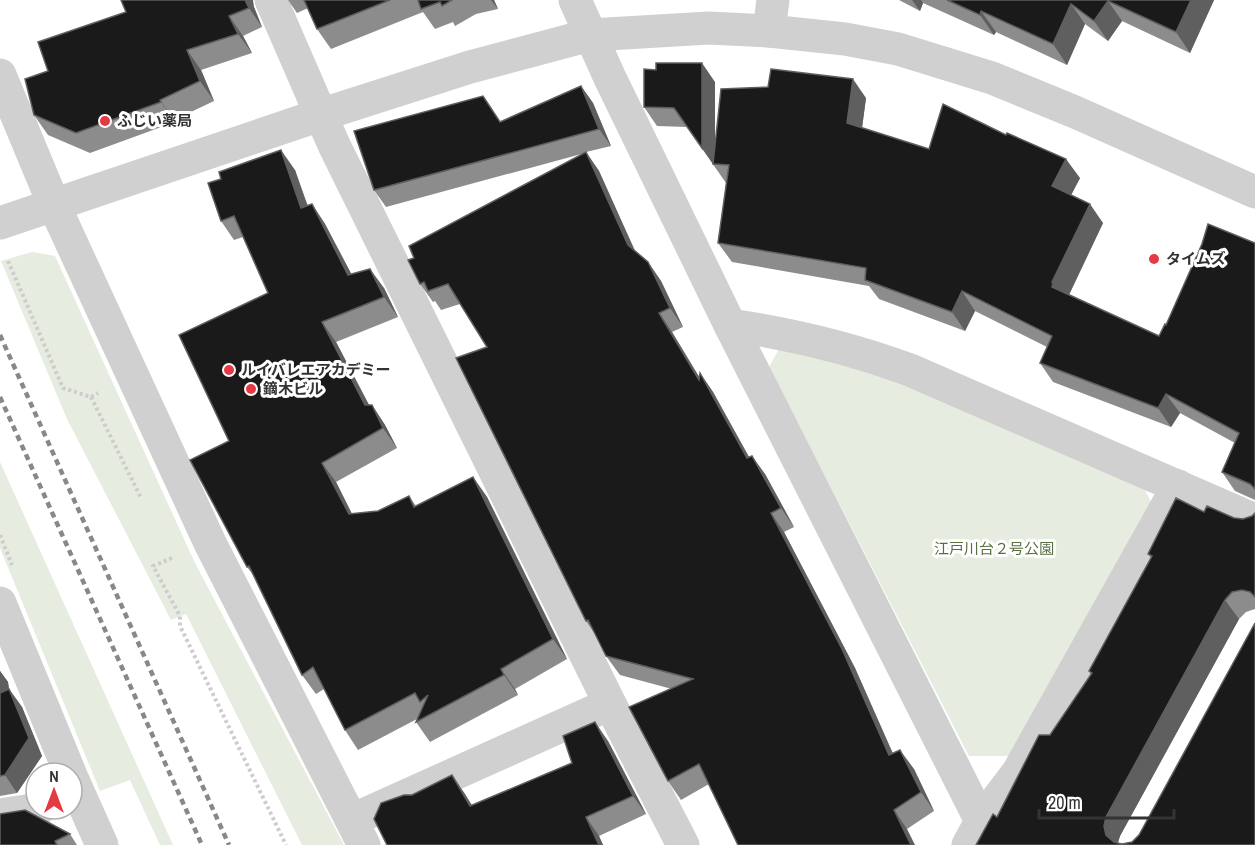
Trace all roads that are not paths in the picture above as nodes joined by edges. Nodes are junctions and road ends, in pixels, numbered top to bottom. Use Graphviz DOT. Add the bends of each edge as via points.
graph roads {
  1 [pos="271,0"];
  2 [pos="575,0"];
  3 [pos="771,15"];
  4 [pos="590,35"];
  5 [pos="0,75"];
  6 [pos="320,115"];
  7 [pos="1255,192"];
  8 [pos="54,205"];
  9 [pos="3,238"];
  10 [pos="730,325"];
  11 [pos="1178,486"];
  12 [pos="1255,520"];
  13 [pos="0,603"];
  14 [pos="610,704"];
  15 [pos="63,761"];
  16 [pos="84,809"];
  17 [pos="24,811"];
  18 [pos="0,815"];
  19 [pos="358,832"];
  20 [pos="975,833"];
  21 [pos="102,845"];
  22 [pos="682,845"];
  1 -- 6 [label="street"];
  2 -- 4 [label="street"];
  3 -- 4 [label="street" via="709,28"];
  3 -- 7 [label="street" via="992,78"];
  4 -- 6 [label="street" via="470,67"];
  4 -- 10 [label="street"];
  5 -- 8 [label="street"];
  6 -- 8 [label="street"];
  6 -- 14 [label="street"];
  8 -- 9 [label="street"];
  8 -- 19 [label="street" via="210,543"];
  10 -- 11 [label="street" via="789,334 866,353"];
  10 -- 20 [label="street"];
  11 -- 12 [label="street"];
  11 -- 20 [label="street" via="1018,772"];
  13 -- 15 [label="street"];
  14 -- 19 [label="street"];
  14 -- 22 [label="street"];
  16 -- 21 [label="street"];
  17 -- 18 [label="street"];
}
